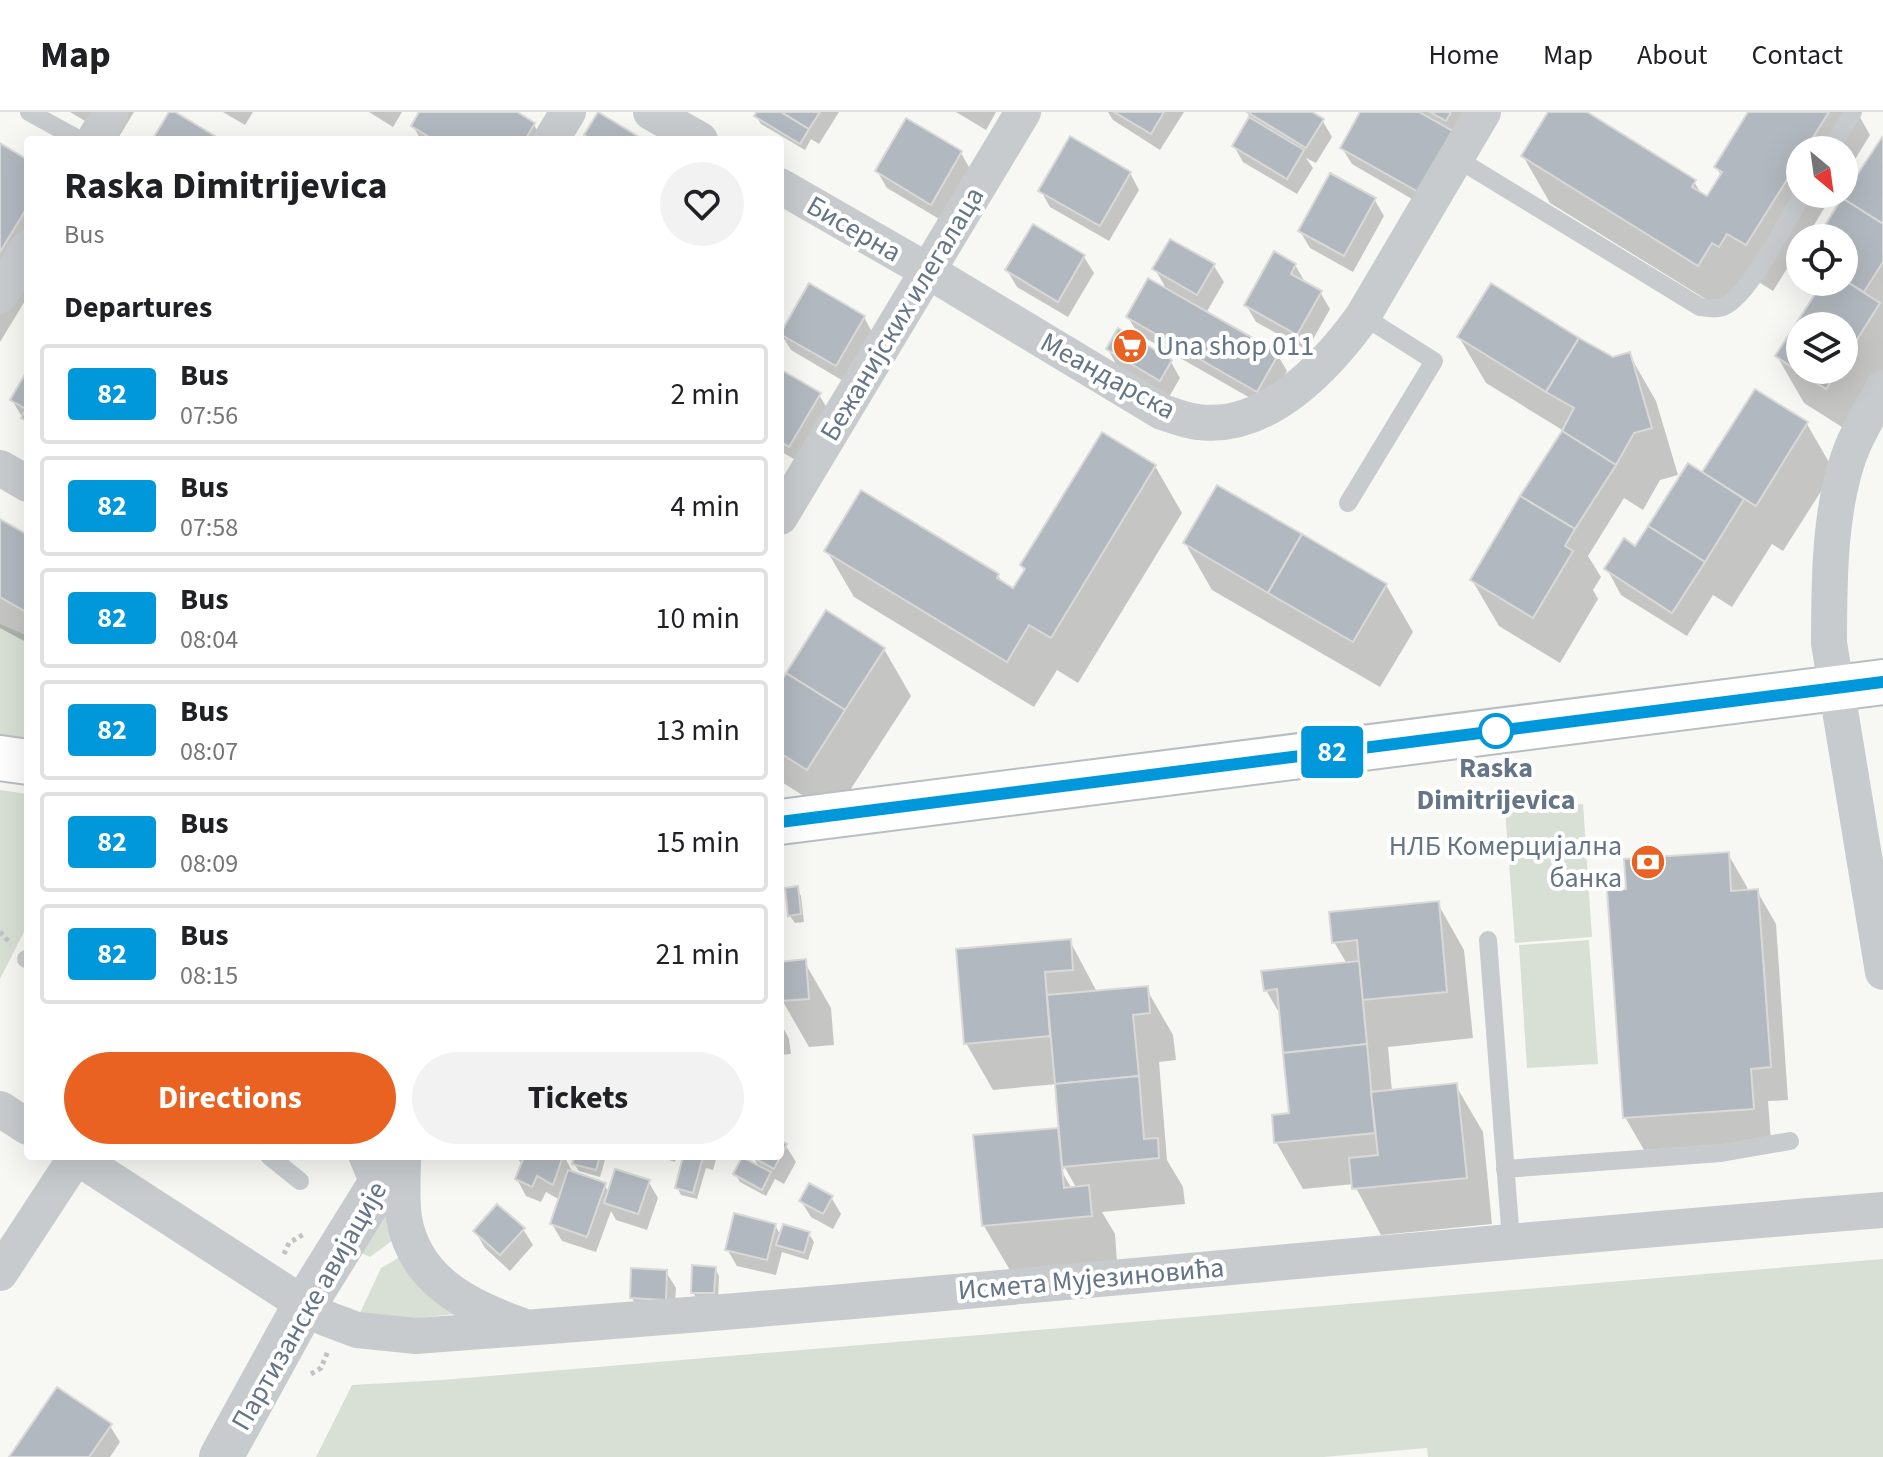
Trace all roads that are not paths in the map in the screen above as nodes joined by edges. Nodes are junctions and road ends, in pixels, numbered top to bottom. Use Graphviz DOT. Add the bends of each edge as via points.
graph roads {
  1 [pos="29,112"];
  2 [pos="111,112"];
  3 [pos="568,112"];
  4 [pos="651,112"];
  5 [pos="1023,112"];
  6 [pos="1483,112"];
  7 [pos="1853,112"];
  8 [pos="73,136"];
  9 [pos="96,136"];
  10 [pos="553,136"];
  11 [pos="693,136"];
  12 [pos="1838,136"];
  13 [pos="1456,158"];
  14 [pos="784,188"];
  15 [pos="1795,208"];
  16 [pos="24,255"];
  17 [pos="928,271"];
  18 [pos="0,295"];
  19 [pos="1363,316"];
  20 [pos="1883,388"];
  21 [pos="0,468"];
  22 [pos="24,482"];
  23 [pos="1348,503"];
  24 [pos="784,510"];
  25 [pos="1883,682"];
  26 [pos="1836,688"];
  27 [pos="0,758"];
  28 [pos="24,761"];
  29 [pos="784,821"];
  30 [pos="1488,940"];
  31 [pos="1883,972"];
  32 [pos="0,1109"];
  33 [pos="24,1124"];
  34 [pos="1790,1141"];
  35 [pos="84,1160"];
  36 [pos="87,1160"];
  37 [pos="274,1160"];
  38 [pos="391,1160"];
  39 [pos="403,1160"];
  40 [pos="1505,1169"];
  41 [pos="366,1176"];
  42 [pos="300,1181"];
  43 [pos="1883,1210"];
  44 [pos="1511,1240"];
  45 [pos="0,1273"];
  46 [pos="304,1306"];
  47 [pos="529,1328"];
  48 [pos="221,1457"];
  1 -- 8 [label="lane"];
  2 -- 9 [label="street"];
  3 -- 10 [label="street"];
  4 -- 11 [label="street"];
  5 -- 17 [label="street, Бежанијских илегалаца"];
  6 -- 13 [label="street, Меандарска"];
  7 -- 12 [label="lane"];
  13 -- 15 [label="lane" via="1700,307 1722,308 1736,299"];
  13 -- 19 [label="street, Меандарска"];
  14 -- 17 [label="street, Бисерна"];
  16 -- 18 [label="street"];
  17 -- 19 [label="street, Меандарска" via="1162,412 1200,423 1260,411 1298,388"];
  17 -- 24 [label="street, Бежанијских илегалаца"];
  19 -- 23 [label="lane" via="1434,361"];
  20 -- 26 [label="street" via="1853,445 1834,516 1829,643"];
  21 -- 22 [label="street"];
  25 -- 26 [label="main road"];
  26 -- 29 [label="main road"];
  26 -- 31 [label="street"];
  27 -- 28 [label="main road"];
  30 -- 40 [label="lane"];
  32 -- 33 [label="street"];
  34 -- 40 [label="lane" via="1721,1153"];
  35 -- 45 [label="street"];
  36 -- 46 [label="street, Исмета Мујезиновића"];
  37 -- 42 [label="lane"];
  38 -- 41 [label="street, Партизанске авијације"];
  39 -- 47 [label="street" via="404,1219 424,1264 443,1288 479,1310"];
  40 -- 44 [label="lane"];
  41 -- 46 [label="street, Партизанске авијације"];
  43 -- 44 [label="street, Исмета Мујезиновића"];
  44 -- 47 [label="street, Исмета Мујезиновића"];
  46 -- 47 [label="street, Исмета Мујезиновића" via="340,1325 375,1333 416,1336"];
  46 -- 48 [label="street, Партизанске авијације"];
}
